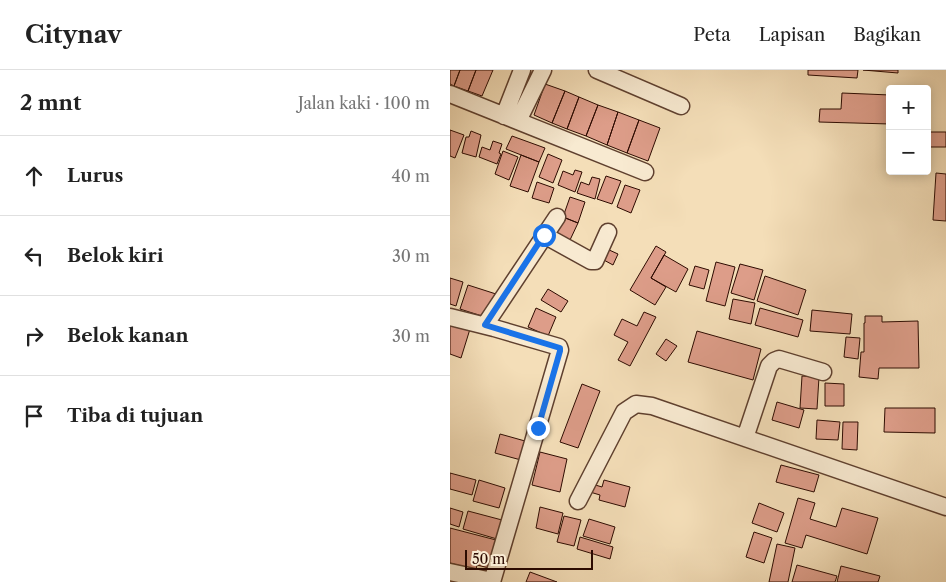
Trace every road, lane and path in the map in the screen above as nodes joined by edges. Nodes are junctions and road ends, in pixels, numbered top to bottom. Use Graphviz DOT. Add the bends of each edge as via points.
graph roads {
  1 [pos="522,70"];
  2 [pos="543,70"];
  3 [pos="597,70"];
  4 [pos="450,94"];
  5 [pos="680,106"];
  6 [pos="511,118"];
  7 [pos="645,172"];
  8 [pos="557,217"];
  9 [pos="608,232"];
  10 [pos="544,235"];
  11 [pos="450,317"];
  12 [pos="485,325"];
  13 [pos="823,372"];
  14 [pos="745,438"];
  15 [pos="578,501"];
  16 [pos="946,507"];
  17 [pos="450,572"];
  18 [pos="492,582"];
  1 -- 6 [label="street"];
  2 -- 6 [label="street"];
  3 -- 5 [label="street"];
  4 -- 6 [label="street"];
  6 -- 7 [label="street"];
  8 -- 10 [label="street"];
  9 -- 10 [label="street" via="595,261 591,262"];
  10 -- 12 [label="street"];
  11 -- 12 [label="street"];
  12 -- 18 [label="street" via="559,347 560,350"];
  13 -- 14 [label="street" via="778,359 774,361 769,366"];
  14 -- 15 [label="street" via="652,406 636,404 624,412"];
  14 -- 16 [label="street"];
  17 -- 18 [label="street"];
}
